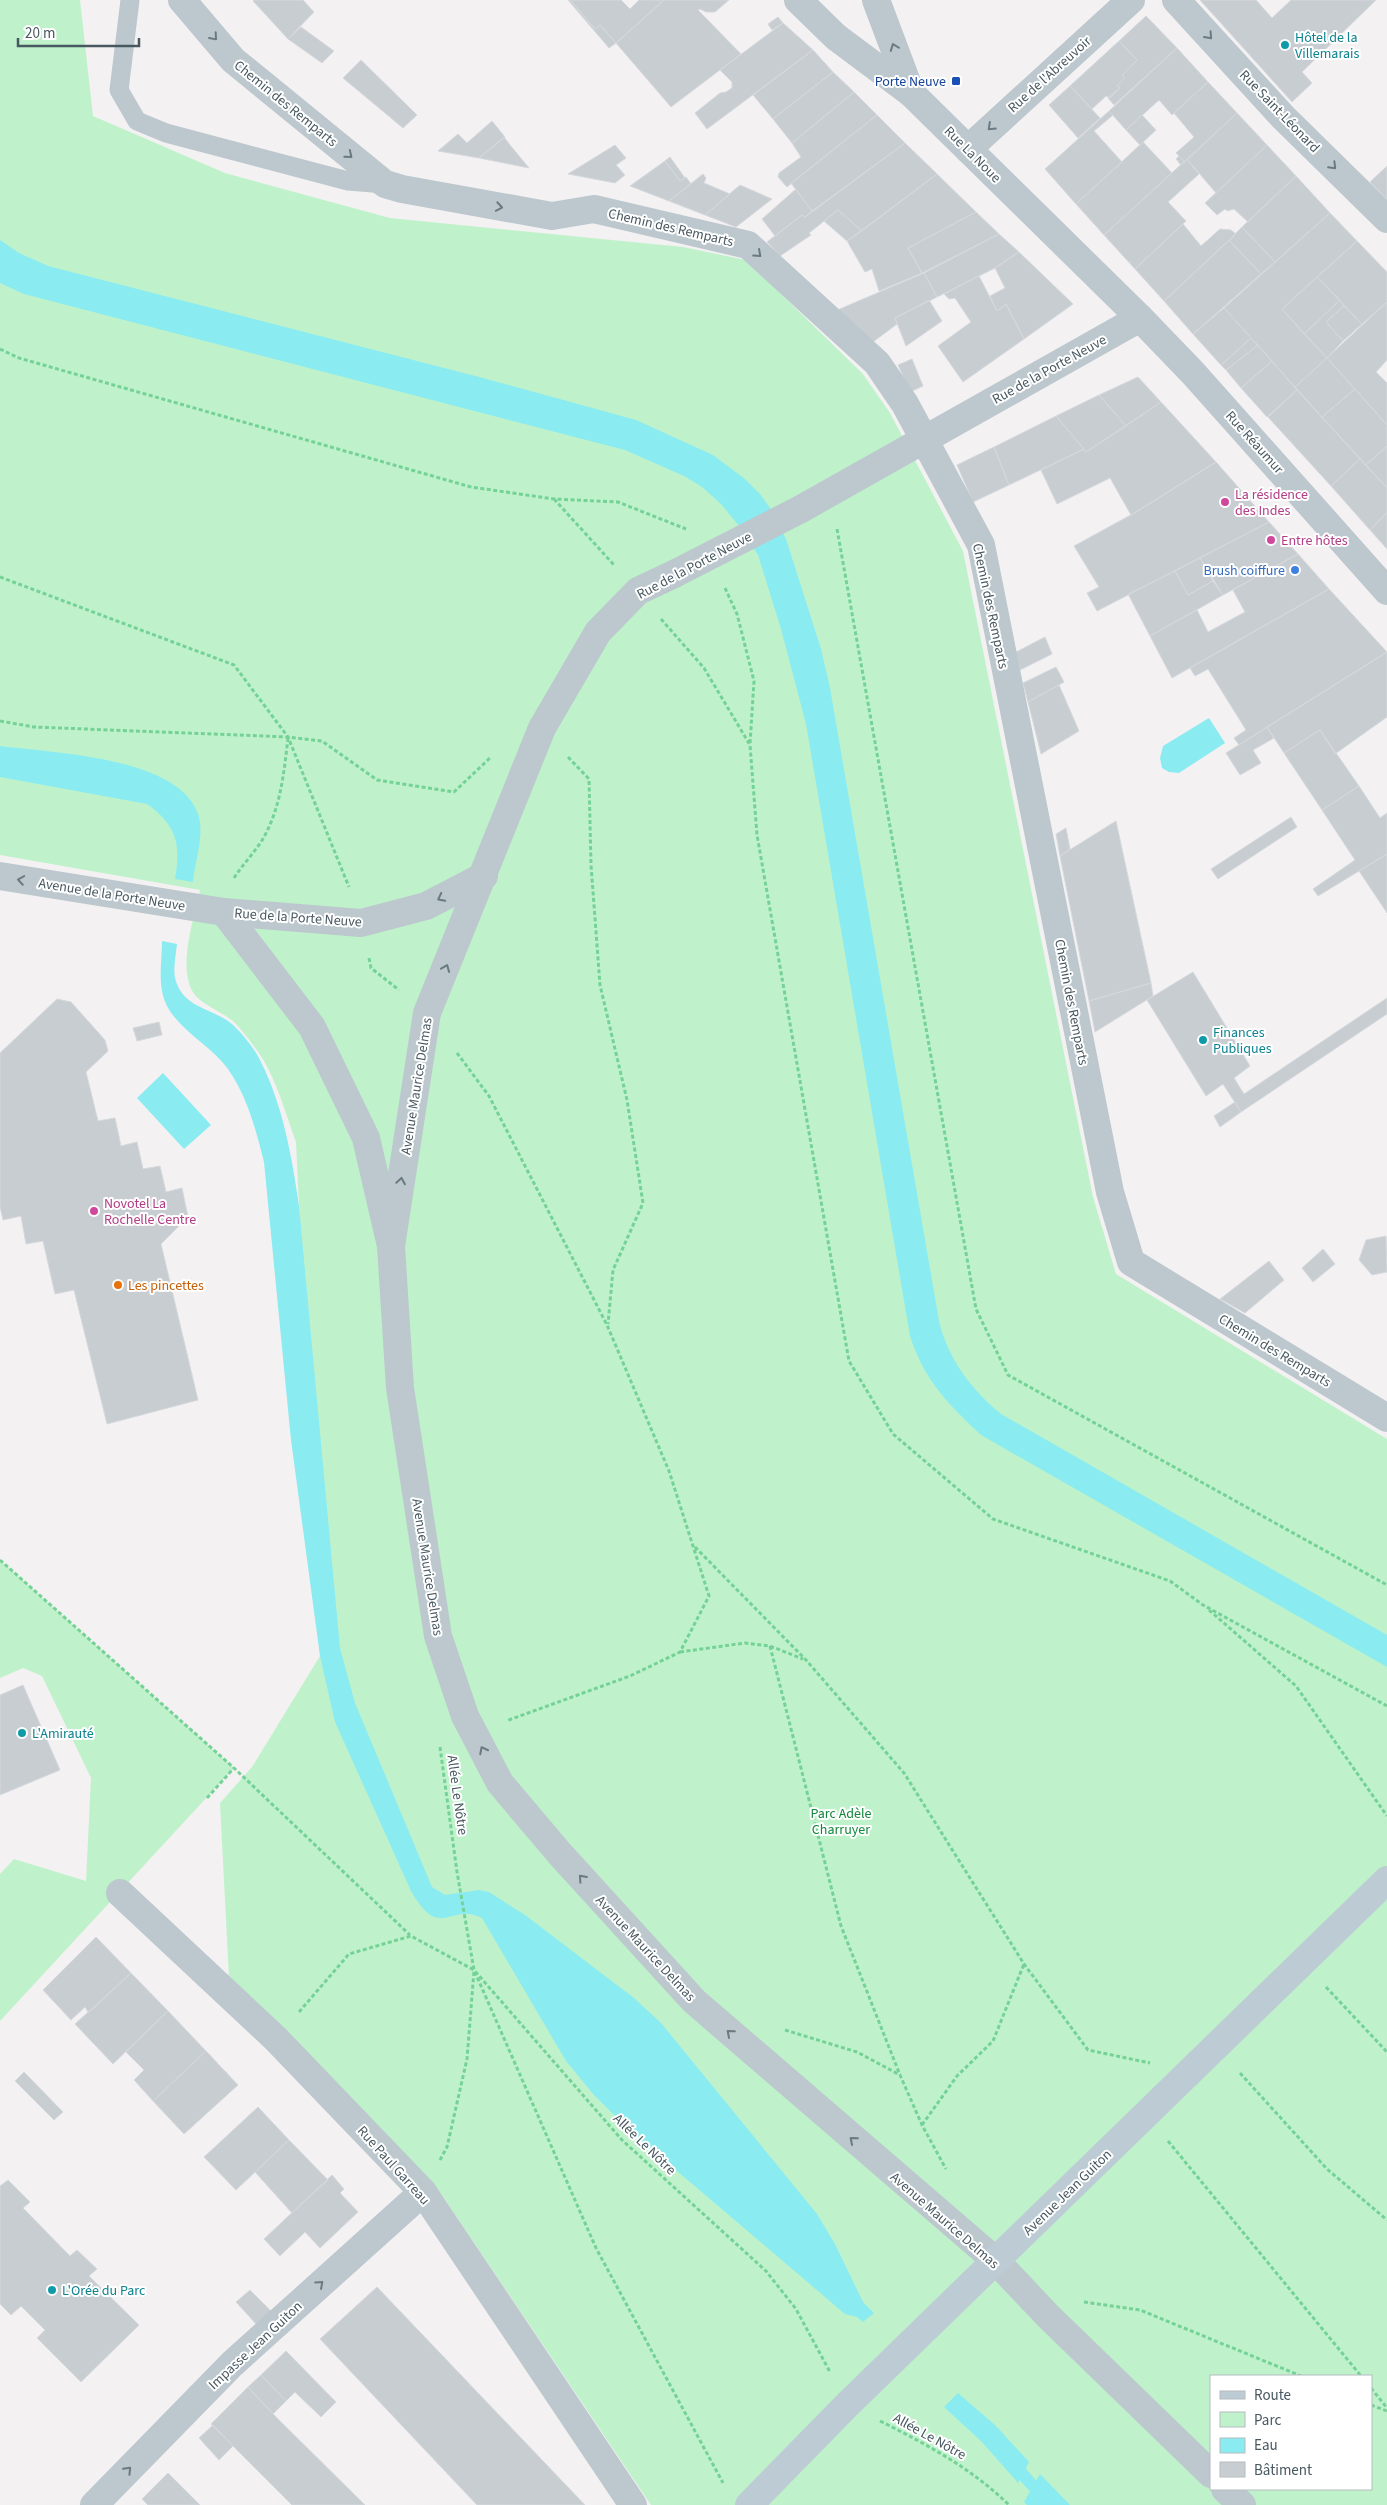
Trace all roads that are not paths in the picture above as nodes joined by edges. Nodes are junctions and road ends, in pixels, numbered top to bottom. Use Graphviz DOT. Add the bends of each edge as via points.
graph roads {
  1 [pos="130,0"];
  2 [pos="182,0"];
  3 [pos="798,0"];
  4 [pos="876,0"];
  5 [pos="1131,0"];
  6 [pos="1176,0"];
  7 [pos="911,93"];
  8 [pos="968,149"];
  9 [pos="385,184"];
  10 [pos="1387,220"];
  11 [pos="1140,318"];
  12 [pos="924,440"];
  13 [pos="1387,591"];
  14 [pos="0,876"];
  15 [pos="484,876"];
  16 [pos="224,912"];
  17 [pos="391,1246"];
  18 [pos="1387,1418"];
  19 [pos="1387,1880"];
  20 [pos="120,1893"];
  21 [pos="423,2192"];
  22 [pos="996,2261"];
  23 [pos="1210,2473"];
  24 [pos="1227,2490"];
  25 [pos="94,2505"];
  26 [pos="633,2505"];
  27 [pos="749,2505"];
  28 [pos="1242,2505"];
  1 -- 9 [label="lane" via="119,90 137,121 166,133 348,181"];
  2 -- 9 [label="street, Chemin des Remparts, one-way" via="233,60"];
  3 -- 7 [label="street, Rue La Noue" via="836,37"];
  7 -- 4 [label="street, one-way"];
  5 -- 8 [label="street, Rue de l'Abreuvoir, one-way"];
  6 -- 10 [label="street, Rue Saint-Léonard, one-way" via="1283,117"];
  7 -- 8 [label="street, Rue La Noue"];
  8 -- 11 [label="street, Rue La Noue"];
  9 -- 12 [label="street, Chemin des Remparts, one-way" via="402,190 552,216 594,209 748,245 877,362"];
  11 -- 12 [label="street, Rue de la Porte Neuve"];
  11 -- 13 [label="street, Rue Réaumur"];
  12 -- 15 [label="street, Rue de la Porte Neuve, bridge" via="801,509 638,592 598,632 542,728"];
  12 -- 18 [label="street, Chemin des Remparts" via="980,545 1110,1192 1131,1262"];
  16 -- 14 [label="street, Avenue de la Porte Neuve, one-way"];
  15 -- 16 [label="street, Rue de la Porte Neuve, one-way" via="426,906 361,923"];
  17 -- 15 [label="street, Avenue Maurice Delmas, one-way" via="428,1013"];
  16 -- 17 [label="street, Avenue Maurice Delmas" via="312,1027 366,1138"];
  22 -- 17 [label="street, Avenue Maurice Delmas, one-way" via="694,2002 560,1854 500,1782 466,1716 438,1636 400,1388"];
  19 -- 22 [label="main road, Avenue Jean Guiton"];
  20 -- 21 [label="street, Rue Paul Garreau" via="276,2039"];
  25 -- 21 [label="street, Impasse Jean Guiton, one-way" via="232,2364"];
  21 -- 26 [label="street, Rue Paul Garreau"];
  22 -- 23 [label="street, Avenue Maurice Delmas"];
  22 -- 27 [label="main road, Avenue Jean Guiton"];
  24 -- 28 [label="street"];
}
